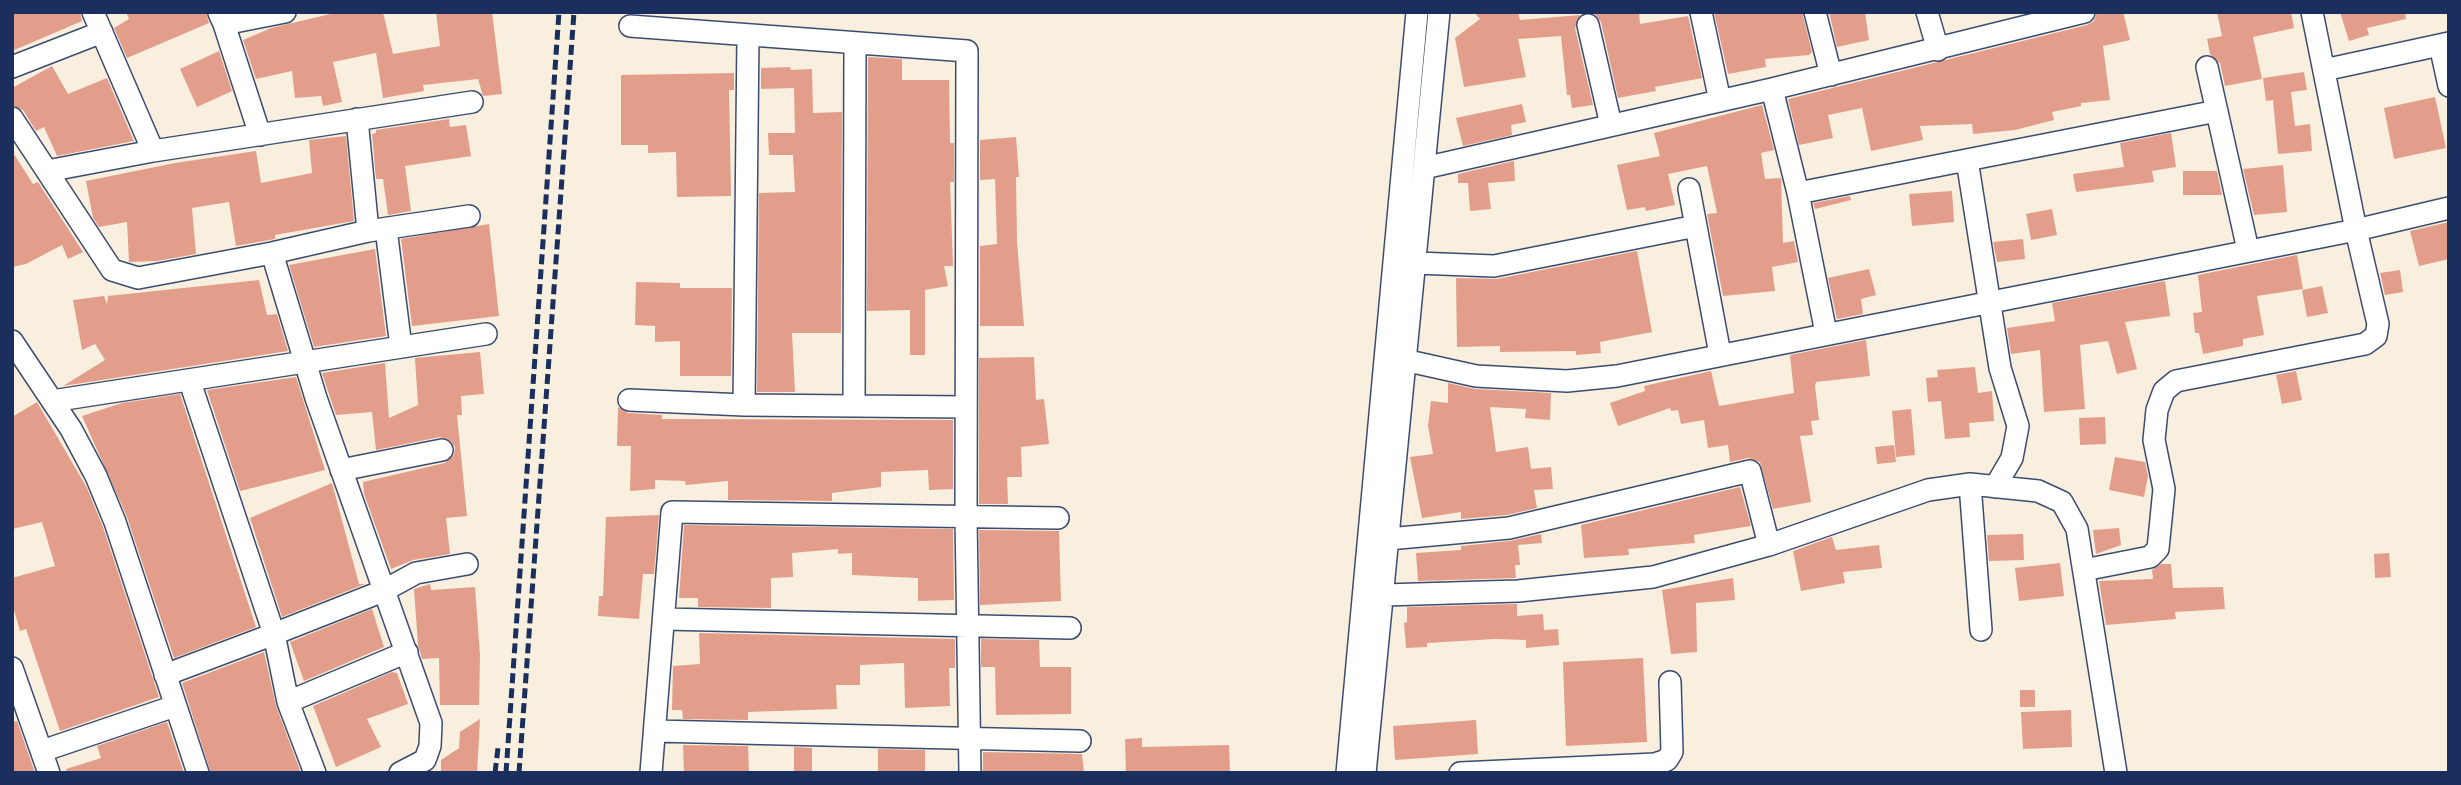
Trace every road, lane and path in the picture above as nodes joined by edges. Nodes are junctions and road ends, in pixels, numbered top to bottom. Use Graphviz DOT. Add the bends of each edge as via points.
graph roads {
  1 [pos="285,12"];
  2 [pos="1417,12"];
  3 [pos="1439,12"];
  4 [pos="1700,12"];
  5 [pos="1815,12"];
  6 [pos="1927,12"];
  7 [pos="2084,12"];
  8 [pos="2312,12"];
  9 [pos="221,18"];
  10 [pos="2045,18"];
  11 [pos="98,22"];
  12 [pos="1588,25"];
  13 [pos="630,26"];
  14 [pos="748,35"];
  15 [pos="856,43"];
  16 [pos="2444,44"];
  17 [pos="1938,50"];
  18 [pos="12,67"];
  19 [pos="2207,67"];
  20 [pos="2324,70"];
  21 [pos="1831,75"];
  22 [pos="2449,86"];
  23 [pos="1772,89"];
  24 [pos="1720,101"];
  25 [pos="472,102"];
  26 [pos="2217,111"];
  27 [pos="12,118"];
  28 [pos="357,119"];
  29 [pos="1611,125"];
  30 [pos="260,135"];
  31 [pos="153,151"];
  32 [pos="1967,160"];
  33 [pos="1424,168"];
  34 [pos="47,172"];
  35 [pos="1689,189"];
  36 [pos="1798,194"];
  37 [pos="2449,208"];
  38 [pos="469,216"];
  39 [pos="1696,226"];
  40 [pos="377,230"];
  41 [pos="2356,230"];
  42 [pos="2248,250"];
  43 [pos="272,253"];
  44 [pos="1416,263"];
  45 [pos="1991,300"];
  46 [pos="1826,333"];
  47 [pos="486,334"];
  48 [pos="12,341"];
  49 [pos="401,347"];
  50 [pos="1720,354"];
  51 [pos="1397,357"];
  52 [pos="305,361"];
  53 [pos="190,382"];
  54 [pos="629,400"];
  55 [pos="52,401"];
  56 [pos="744,405"];
  57 [pos="855,406"];
  58 [pos="966,407"];
  59 [pos="442,450"];
  60 [pos="341,470"];
  61 [pos="1970,484"];
  62 [pos="1995,487"];
  63 [pos="966,517"];
  64 [pos="1058,518"];
  65 [pos="1388,539"];
  66 [pos="1769,545"];
  67 [pos="467,565"];
  68 [pos="2084,570"];
  69 [pos="383,592"];
  70 [pos="1384,595"];
  71 [pos="664,619"];
  72 [pos="967,627"];
  73 [pos="1070,628"];
  74 [pos="1981,631"];
  75 [pos="274,634"];
  76 [pos="407,652"];
  77 [pos="12,668"];
  78 [pos="165,675"];
  79 [pos="1670,682"];
  80 [pos="288,702"];
  81 [pos="175,706"];
  82 [pos="655,731"];
  83 [pos="969,738"];
  84 [pos="1080,741"];
  85 [pos="42,751"];
  86 [pos="49,773"];
  87 [pos="198,773"];
  88 [pos="315,773"];
  89 [pos="400,773"];
  90 [pos="651,773"];
  91 [pos="970,773"];
  92 [pos="1347,773"];
  93 [pos="1365,773"];
  94 [pos="1460,773"];
  95 [pos="2116,773"];
  1 -- 9 [label="street"];
  2 -- 51 [label="street"];
  3 -- 33 [label="street"];
  4 -- 24 [label="street"];
  5 -- 21 [label="street"];
  6 -- 17 [label="street"];
  7 -- 10 [label="street"];
  8 -- 20 [label="street"];
  9 -- 30 [label="street"];
  10 -- 17 [label="street"];
  11 -- 18 [label="street"];
  11 -- 31 [label="street"];
  12 -- 29 [label="street"];
  13 -- 14 [label="street"];
  14 -- 15 [label="street"];
  14 -- 56 [label="street"];
  15 -- 57 [label="street"];
  15 -- 58 [label="street" via="967,51"];
  16 -- 20 [label="street"];
  16 -- 22 [label="street"];
  17 -- 21 [label="street"];
  19 -- 26 [label="street"];
  20 -- 41 [label="street"];
  21 -- 23 [label="street"];
  23 -- 24 [label="street"];
  23 -- 36 [label="street"];
  24 -- 29 [label="street"];
  25 -- 28 [label="street"];
  26 -- 32 [label="street"];
  26 -- 42 [label="street"];
  27 -- 34 [label="street"];
  28 -- 30 [label="street"];
  28 -- 40 [label="street"];
  29 -- 33 [label="street"];
  30 -- 31 [label="street"];
  31 -- 34 [label="street"];
  32 -- 36 [label="street"];
  32 -- 45 [label="street"];
  33 -- 44 [label="street"];
  34 -- 43 [label="street" via="112,270 120,273 138,278"];
  35 -- 39 [label="street"];
  36 -- 46 [label="street"];
  37 -- 41 [label="street"];
  38 -- 40 [label="street"];
  39 -- 44 [label="street" via="1494,266"];
  39 -- 50 [label="street"];
  40 -- 43 [label="street"];
  40 -- 49 [label="street"];
  41 -- 42 [label="street"];
  41 -- 68 [label="street" via="2378,324 2376,336 2365,344 2176,380 2164,391 2157,410 2154,440 2164,489 2158,549 2150,557"];
  42 -- 45 [label="street"];
  43 -- 52 [label="street"];
  44 -- 51 [label="street"];
  45 -- 46 [label="street"];
  45 -- 62 [label="street" via="2000,368 2018,426 2012,458"];
  46 -- 50 [label="street"];
  47 -- 49 [label="street"];
  48 -- 55 [label="street"];
  49 -- 52 [label="street"];
  50 -- 51 [label="street" via="1567,382 1476,376"];
  51 -- 65 [label="street"];
  51 -- 92 [label="street"];
  52 -- 53 [label="street"];
  52 -- 60 [label="street"];
  53 -- 55 [label="street"];
  53 -- 75 [label="street"];
  54 -- 56 [label="street"];
  55 -- 78 [label="street" via="96,476 115,522"];
  56 -- 57 [label="street"];
  57 -- 58 [label="street"];
  58 -- 63 [label="street"];
  59 -- 60 [label="street"];
  60 -- 69 [label="street"];
  61 -- 62 [label="street"];
  61 -- 66 [label="street" via="1928,491"];
  61 -- 74 [label="street"];
  62 -- 68 [label="street" via="2038,491 2062,502 2077,529"];
  63 -- 64 [label="street"];
  63 -- 71 [label="street" via="672,512"];
  63 -- 72 [label="street"];
  65 -- 66 [label="street" via="1509,528 1751,471"];
  65 -- 70 [label="street"];
  66 -- 70 [label="street" via="1653,577 1518,591"];
  67 -- 69 [label="street" via="416,573"];
  68 -- 95 [label="street"];
  69 -- 75 [label="street"];
  69 -- 76 [label="street"];
  70 -- 93 [label="street"];
  71 -- 72 [label="street"];
  71 -- 82 [label="street"];
  72 -- 73 [label="street"];
  72 -- 83 [label="street"];
  75 -- 78 [label="street"];
  75 -- 80 [label="street"];
  76 -- 80 [label="street"];
  76 -- 89 [label="street" via="431,735 425,760"];
  77 -- 85 [label="street"];
  78 -- 81 [label="street"];
  79 -- 94 [label="street" via="1672,752 1667,760"];
  80 -- 88 [label="street"];
  81 -- 85 [label="street"];
  81 -- 87 [label="street"];
  82 -- 83 [label="street"];
  82 -- 90 [label="street"];
  83 -- 84 [label="street"];
  83 -- 91 [label="street"];
  85 -- 86 [label="street"];
}
